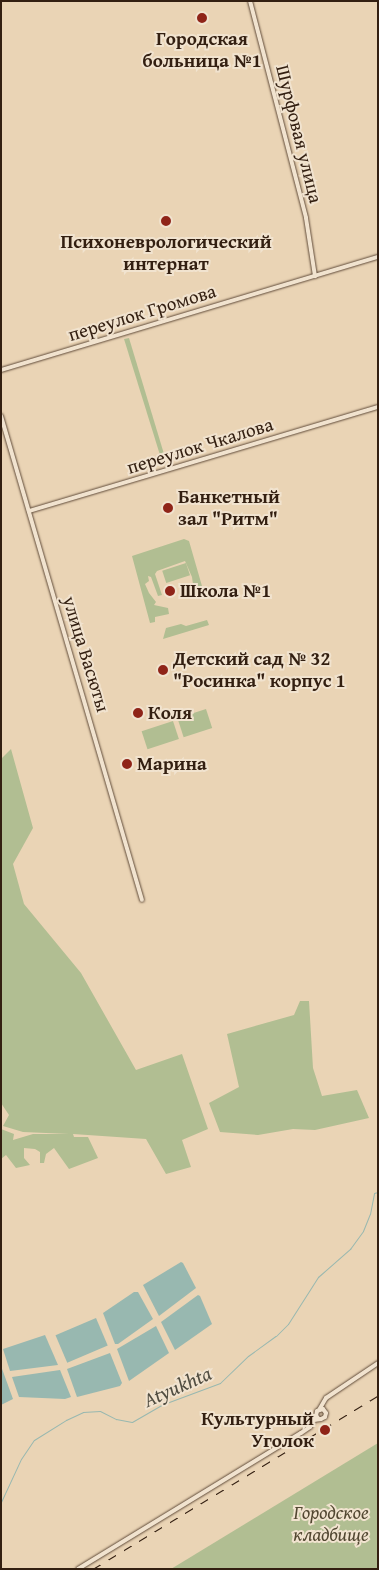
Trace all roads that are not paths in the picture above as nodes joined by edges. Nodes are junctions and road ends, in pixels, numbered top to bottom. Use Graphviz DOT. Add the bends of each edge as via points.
graph roads {
  1 [pos="250,1"];
  2 [pos="378,257"];
  3 [pos="315,276"];
  4 [pos="1,370"];
  5 [pos="378,407"];
  6 [pos="1,416"];
  7 [pos="29,511"];
  8 [pos="142,900"];
  9 [pos="378,1362"];
  10 [pos="321,1410"];
  11 [pos="316,1418"];
  12 [pos="78,1569"];
  1 -- 3 [label="street, Шурфовая улица" via="306,218"];
  2 -- 3 [label="street, переулок Громова"];
  3 -- 4 [label="street, переулок Громова"];
  5 -- 7 [label="street, переулок Чкалова"];
  6 -- 7 [label="street, улица Васюты"];
  7 -- 8 [label="street, улица Васюты"];
  9 -- 10 [label="street" via="326,1398 320,1404"];
  10 -- 11 [label="street"];
  10 -- 11 [label="street" via="326,1415 324,1419"];
  11 -- 12 [label="street" via="301,1433"];
}
